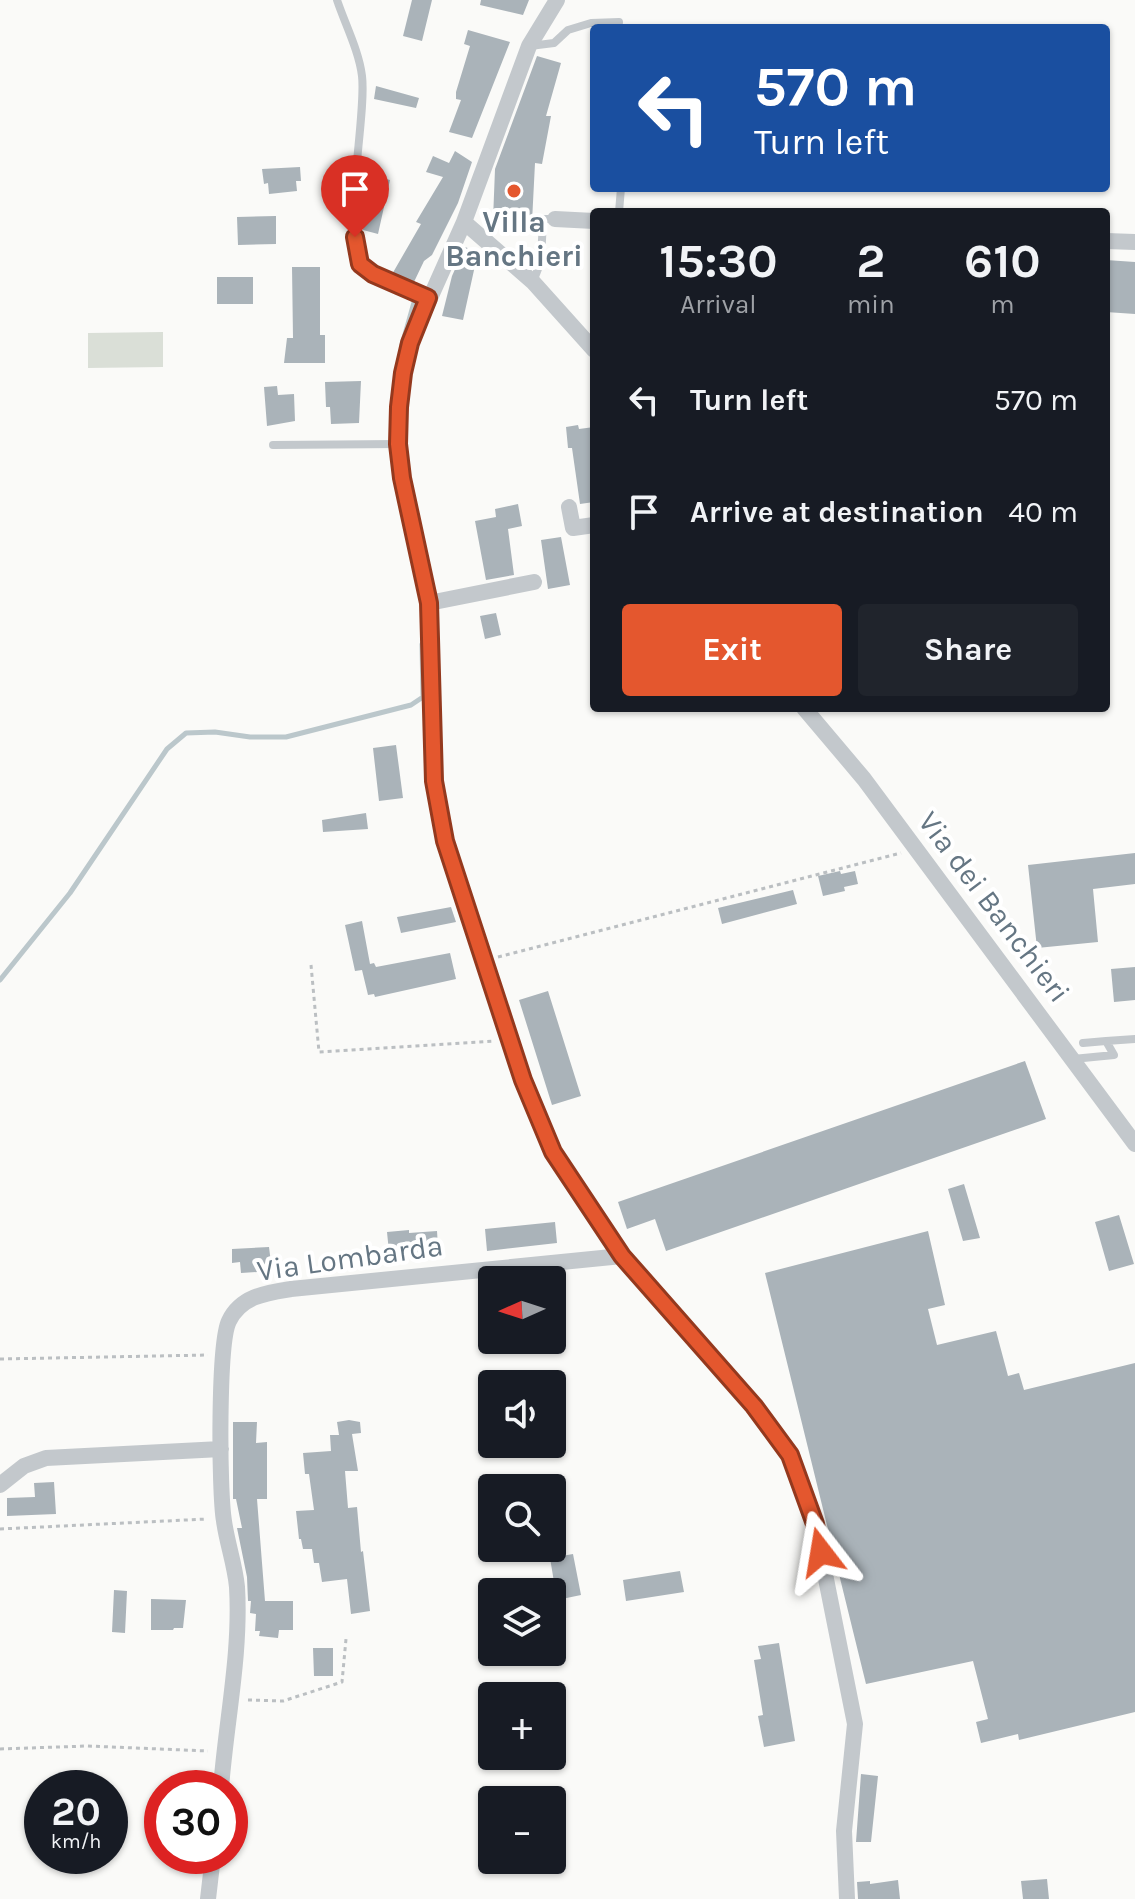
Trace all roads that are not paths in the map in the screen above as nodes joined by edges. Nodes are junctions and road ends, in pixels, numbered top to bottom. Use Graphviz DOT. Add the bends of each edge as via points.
graph roads {
  1 [pos="337,0"];
  2 [pos="557,0"];
  3 [pos="619,22"];
  4 [pos="529,46"];
  5 [pos="555,219"];
  6 [pos="590,221"];
  7 [pos="464,222"];
  8 [pos="1110,241"];
  9 [pos="1135,242"];
  10 [pos="533,282"];
  11 [pos="428,298"];
  12 [pos="590,346"];
  13 [pos="393,444"];
  14 [pos="273,445"];
  15 [pos="569,507"];
  16 [pos="590,526"];
  17 [pos="534,582"];
  18 [pos="429,603"];
  19 [pos="807,712"];
  20 [pos="1135,1039"];
  21 [pos="1106,1041"];
  22 [pos="1083,1043"];
  23 [pos="1072,1059"];
  24 [pos="1135,1144"];
  25 [pos="622,1256"];
  26 [pos="221,1449"];
  27 [pos="0,1485"];
  28 [pos="222,1770"];
  29 [pos="211,1874"];
  30 [pos="208,1899"];
  31 [pos="847,1899"];
  1 -- 11 [label="lane" via="362,75 354,194 360,264"];
  2 -- 4 [label="street"];
  3 -- 4 [label="lane" via="591,23 568,30 554,43"];
  4 -- 7 [label="street"];
  5 -- 6 [label="street"];
  5 -- 10 [label="lane" via="543,219 541,261"];
  7 -- 10 [label="street"];
  7 -- 11 [label="street"];
  8 -- 9 [label="street"];
  10 -- 12 [label="street"];
  11 -- 13 [label="street" via="410,343"];
  13 -- 14 [label="lane"];
  13 -- 18 [label="street"];
  15 -- 16 [label="street" via="573,528"];
  17 -- 18 [label="street"];
  18 -- 25 [label="street" via="434,781 445,841 510,1041 553,1152"];
  19 -- 23 [label="street, Via dei Banchieri" via="864,779"];
  20 -- 21 [label="lane"];
  21 -- 22 [label="lane"];
  21 -- 23 [label="lane" via="1114,1055"];
  23 -- 24 [label="street, Via dei Banchieri"];
  25 -- 26 [label="street, Via Lombarda" via="263,1293 241,1303 228,1323"];
  25 -- 31 [label="street" via="754,1406 790,1455 815,1524 855,1724 844,1831"];
  26 -- 27 [label="street" via="46,1458 24,1466"];
  26 -- 28 [label="street, Via Lombarda" via="223,1519 237,1585"];
  29 -- 30 [label="street"];
}
